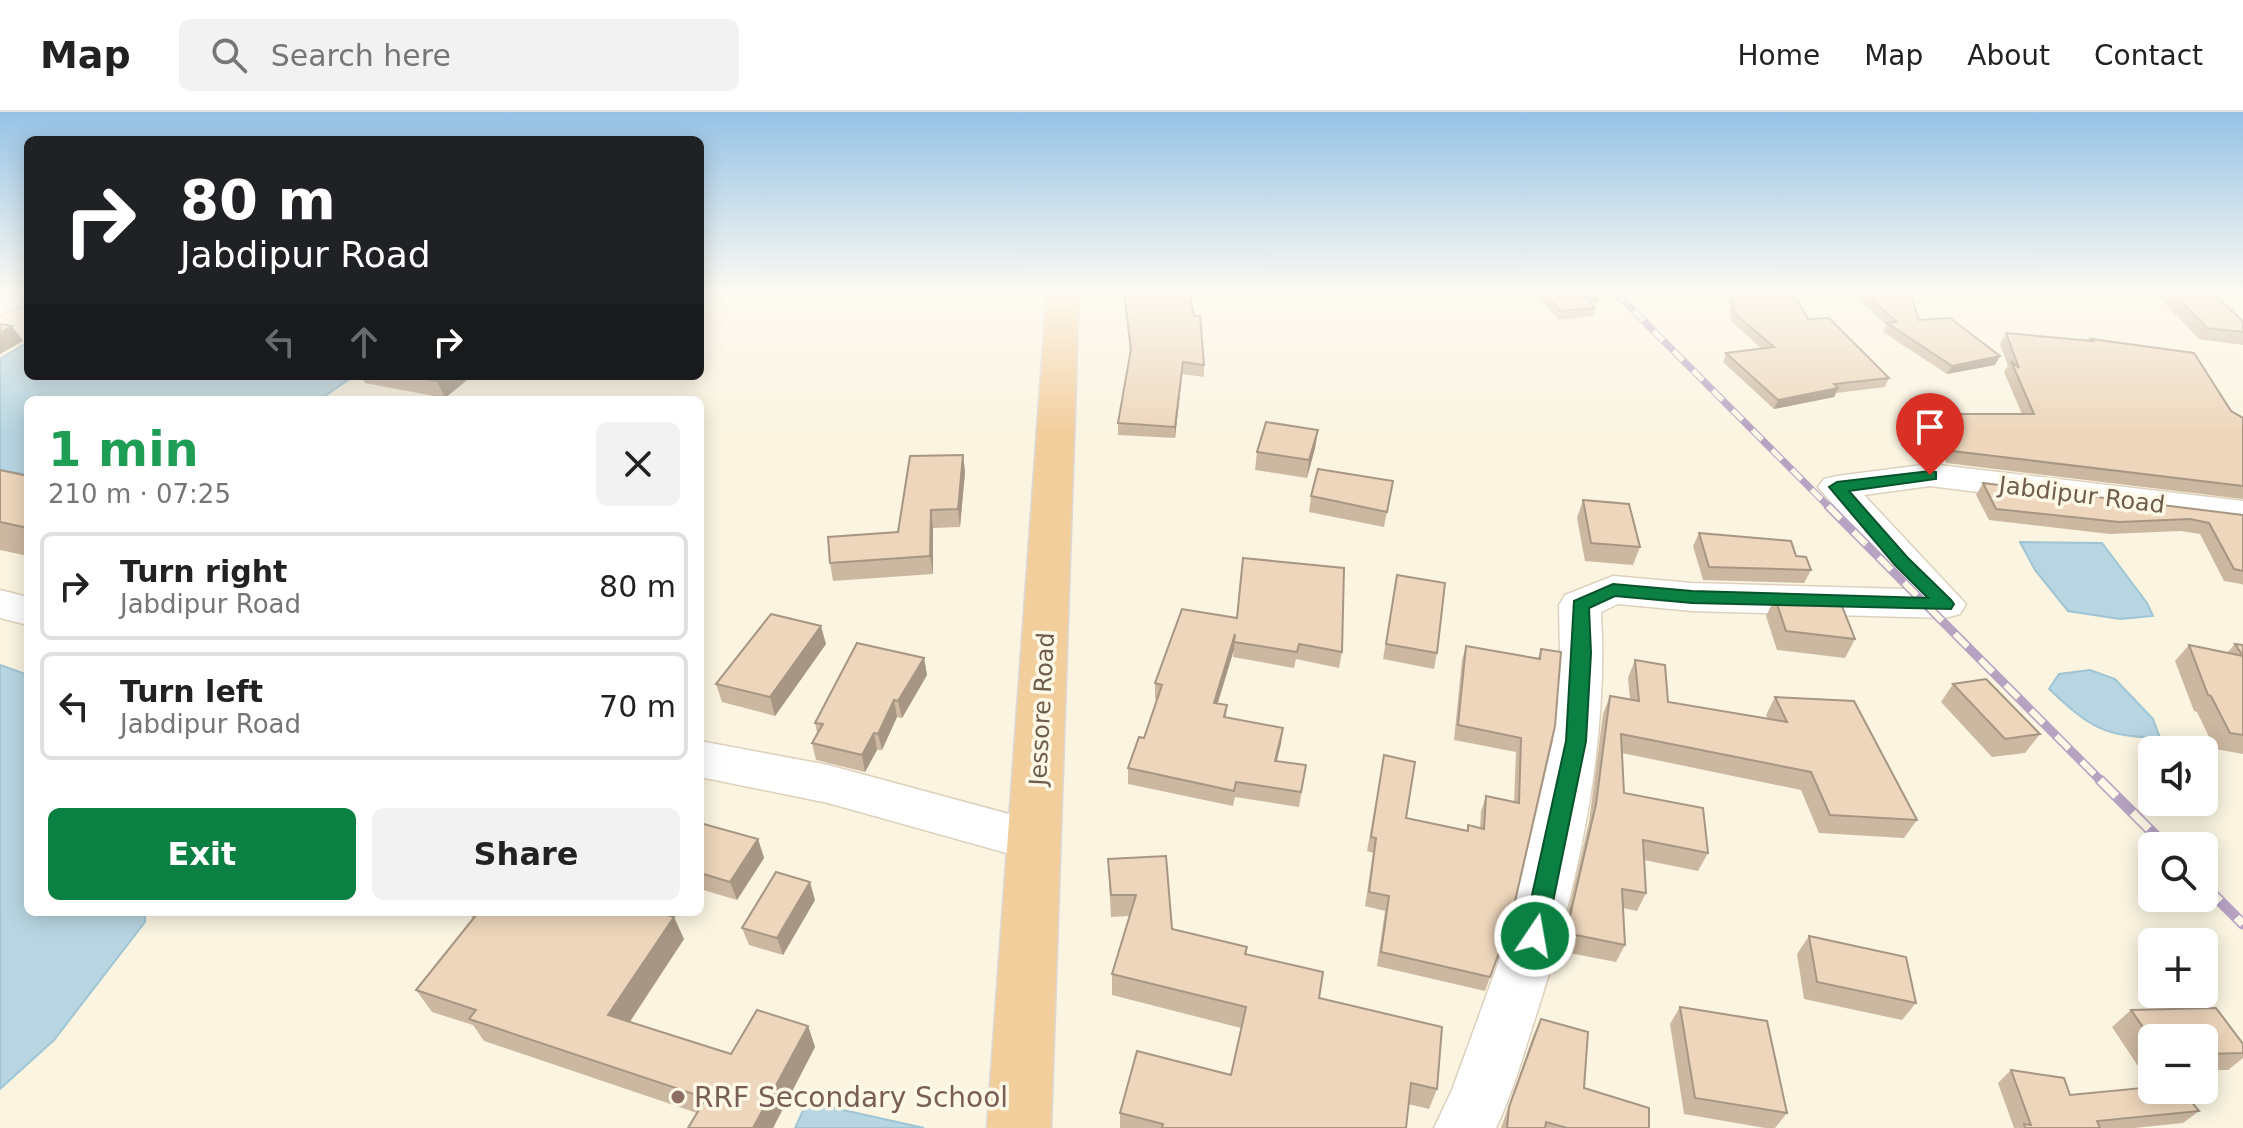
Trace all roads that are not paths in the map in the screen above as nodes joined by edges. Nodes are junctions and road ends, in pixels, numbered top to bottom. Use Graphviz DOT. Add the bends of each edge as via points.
graph roads {
  1 [pos="1061,338"];
  2 [pos="2243,513"];
  3 [pos="0,604"];
  4 [pos="24,610"];
  5 [pos="704,760"];
  6 [pos="1035,841"];
  7 [pos="1019,1128"];
  8 [pos="1464,1128"];
  1 -- 6 [label="highway, Jessore Road"];
  2 -- 8 [label="street, Jabdipur Road" via="1930,475 1837,487 1945,604 1613,590 1580,605 1576,741 1535,936"];
  3 -- 4 [label="street"];
  5 -- 6 [label="street" via="828,784"];
  6 -- 7 [label="highway, Jessore Road"];
}
